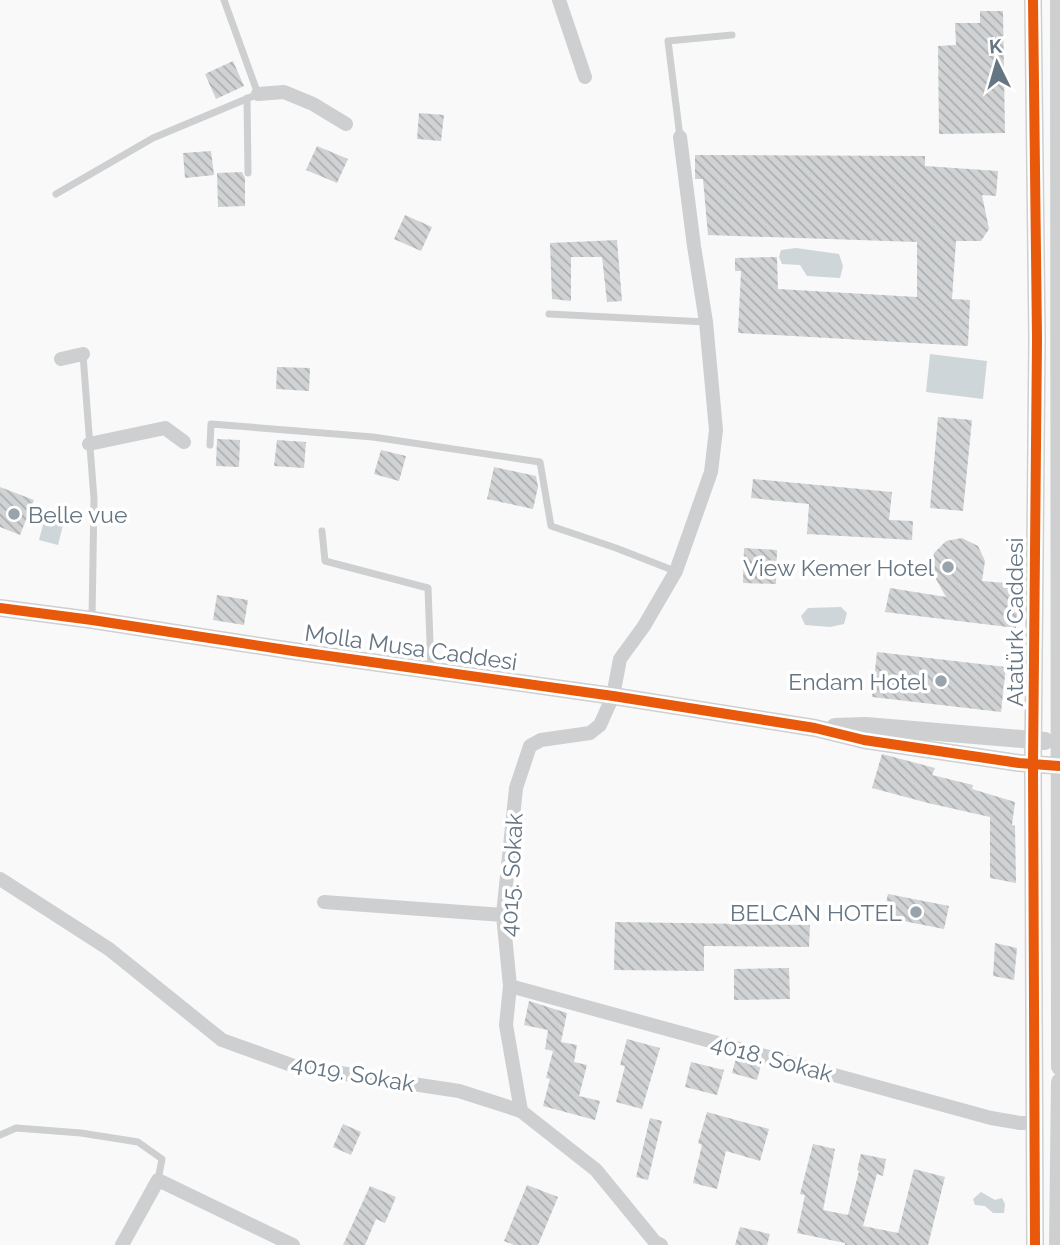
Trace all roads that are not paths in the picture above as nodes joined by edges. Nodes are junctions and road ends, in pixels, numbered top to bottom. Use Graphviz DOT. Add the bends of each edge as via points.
graph roads {
  1 [pos="224,0"];
  2 [pos="559,0"];
  3 [pos="1033,0"];
  4 [pos="1059,0"];
  5 [pos="732,35"];
  6 [pos="585,77"];
  7 [pos="253,96"];
  8 [pos="346,124"];
  9 [pos="680,138"];
  10 [pos="248,173"];
  11 [pos="56,194"];
  12 [pos="549,313"];
  13 [pos="706,322"];
  14 [pos="1060,342"];
  15 [pos="83,354"];
  16 [pos="61,359"];
  17 [pos="184,442"];
  18 [pos="89,444"];
  19 [pos="210,445"];
  20 [pos="322,531"];
  21 [pos="676,571"];
  22 [pos="0,608"];
  23 [pos="92,620"];
  24 [pos="431,670"];
  25 [pos="1059,693"];
  26 [pos="613,696"];
  27 [pos="815,728"];
  28 [pos="1035,740"];
  29 [pos="1059,742"];
  30 [pos="1033,764"];
  31 [pos="1059,766"];
  32 [pos="0,879"];
  33 [pos="324,902"];
  34 [pos="503,915"];
  35 [pos="510,986"];
  36 [pos="1060,1066"];
  37 [pos="1060,1082"];
  38 [pos="521,1111"];
  39 [pos="1035,1123"];
  40 [pos="0,1135"];
  41 [pos="158,1180"];
  42 [pos="122,1245"];
  43 [pos="293,1245"];
  44 [pos="661,1245"];
  45 [pos="1035,1245"];
  46 [pos="1058,1245"];
  1 -- 7 [label="lane"];
  2 -- 6 [label="street"];
  3 -- 28 [label="street, Atatürk Caddesi"];
  4 -- 14 [label="street, Atatürk Caddesi"];
  5 -- 9 [label="lane" via="668,41"];
  7 -- 8 [label="street" via="284,92"];
  7 -- 10 [label="lane"];
  7 -- 11 [label="lane" via="153,138"];
  9 -- 13 [label="street"];
  12 -- 13 [label="lane"];
  13 -- 21 [label="street" via="716,430 711,471"];
  14 -- 25 [label="street, Atatürk Caddesi"];
  15 -- 16 [label="street"];
  15 -- 18 [label="lane"];
  17 -- 18 [label="street" via="165,428"];
  18 -- 23 [label="lane"];
  19 -- 21 [label="lane" via="211,424 373,437 540,462 551,526"];
  20 -- 24 [label="lane" via="325,561 428,588"];
  21 -- 26 [label="street" via="620,659"];
  22 -- 23 [label="street, Molla Musa Caddesi"];
  23 -- 24 [label="street, Molla Musa Caddesi"];
  24 -- 26 [label="street, Molla Musa Caddesi"];
  25 -- 29 [label="street, Atatürk Caddesi"];
  26 -- 27 [label="street, Molla Musa Caddesi"];
  26 -- 34 [label="street, 4015. Sokak" via="600,725 590,733 541,740 530,746 516,788"];
  27 -- 28 [label="street" via="866,726"];
  27 -- 30 [label="street" via="864,740"];
  28 -- 29 [label="street"];
  28 -- 30 [label="street, Atatürk Caddesi"];
  29 -- 31 [label="street, Atatürk Caddesi"];
  30 -- 31 [label="street"];
  30 -- 39 [label="street, Atatürk Caddesi"];
  31 -- 36 [label="street, Atatürk Caddesi"];
  32 -- 38 [label="street, 4019. Sokak" via="109,949 222,1040 294,1066 458,1091"];
  33 -- 34 [label="street"];
  34 -- 35 [label="street, 4015. Sokak"];
  35 -- 38 [label="street, 4015. Sokak" via="506,1025"];
  35 -- 39 [label="street, 4018. Sokak" via="991,1118"];
  37 -- 46 [label="street"];
  38 -- 44 [label="street, 4019. Sokak" via="596,1170"];
  39 -- 45 [label="street, Atatürk Caddesi"];
  40 -- 41 [label="lane" via="16,1128 138,1142 162,1159"];
  41 -- 42 [label="street"];
  41 -- 43 [label="street"];
}
